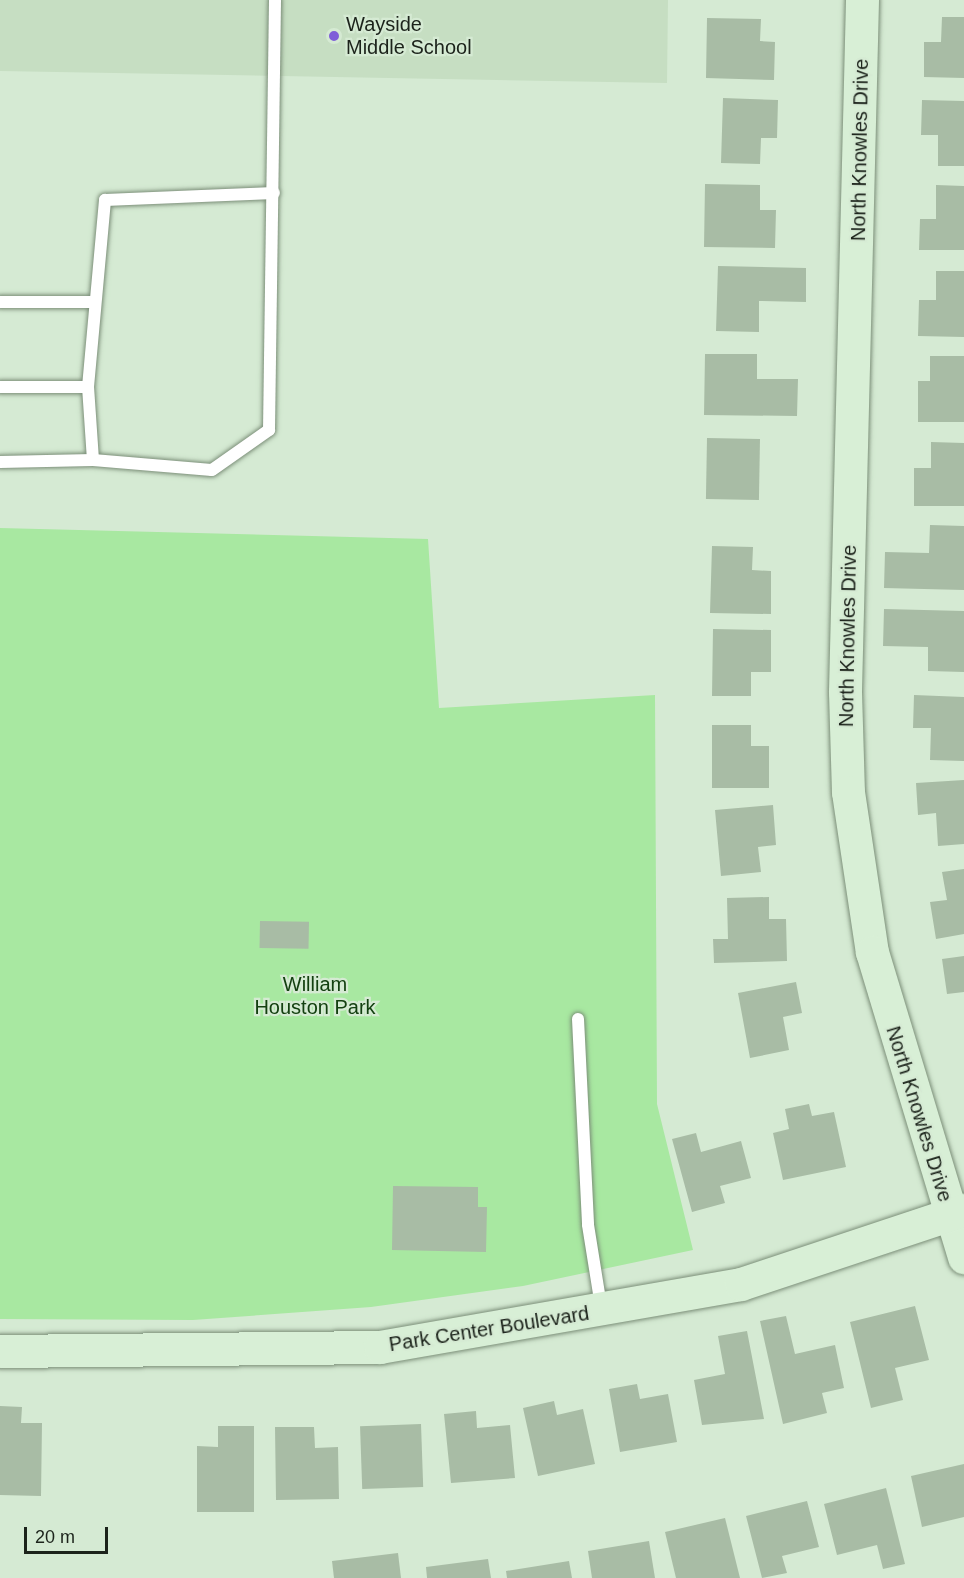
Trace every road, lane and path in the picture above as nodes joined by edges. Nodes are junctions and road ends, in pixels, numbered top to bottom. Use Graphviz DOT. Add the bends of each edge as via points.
graph roads {
  1 [pos="275,0"];
  2 [pos="862,0"];
  3 [pos="274,194"];
  4 [pos="0,302"];
  5 [pos="92,302"];
  6 [pos="0,387"];
  7 [pos="87,387"];
  8 [pos="93,460"];
  9 [pos="0,462"];
  10 [pos="578,1019"];
  11 [pos="957,1213"];
  12 [pos="964,1257"];
  13 [pos="602,1310"];
  14 [pos="0,1351"];
  1 -- 3 [label="lane"];
  2 -- 11 [label="street, North Knowles Drive" via="845,692 848,792 872,952"];
  3 -- 5 [label="lane" via="105,200"];
  3 -- 8 [label="lane" via="269,430 212,470"];
  4 -- 5 [label="lane"];
  5 -- 7 [label="lane"];
  6 -- 7 [label="lane"];
  7 -- 8 [label="lane"];
  8 -- 9 [label="lane"];
  10 -- 13 [label="lane" via="588,1226"];
  11 -- 12 [label="street, North Knowles Drive"];
  11 -- 13 [label="street, Park Center Boulevard" via="741,1284"];
  13 -- 14 [label="street, Park Center Boulevard" via="380,1347"];
}
